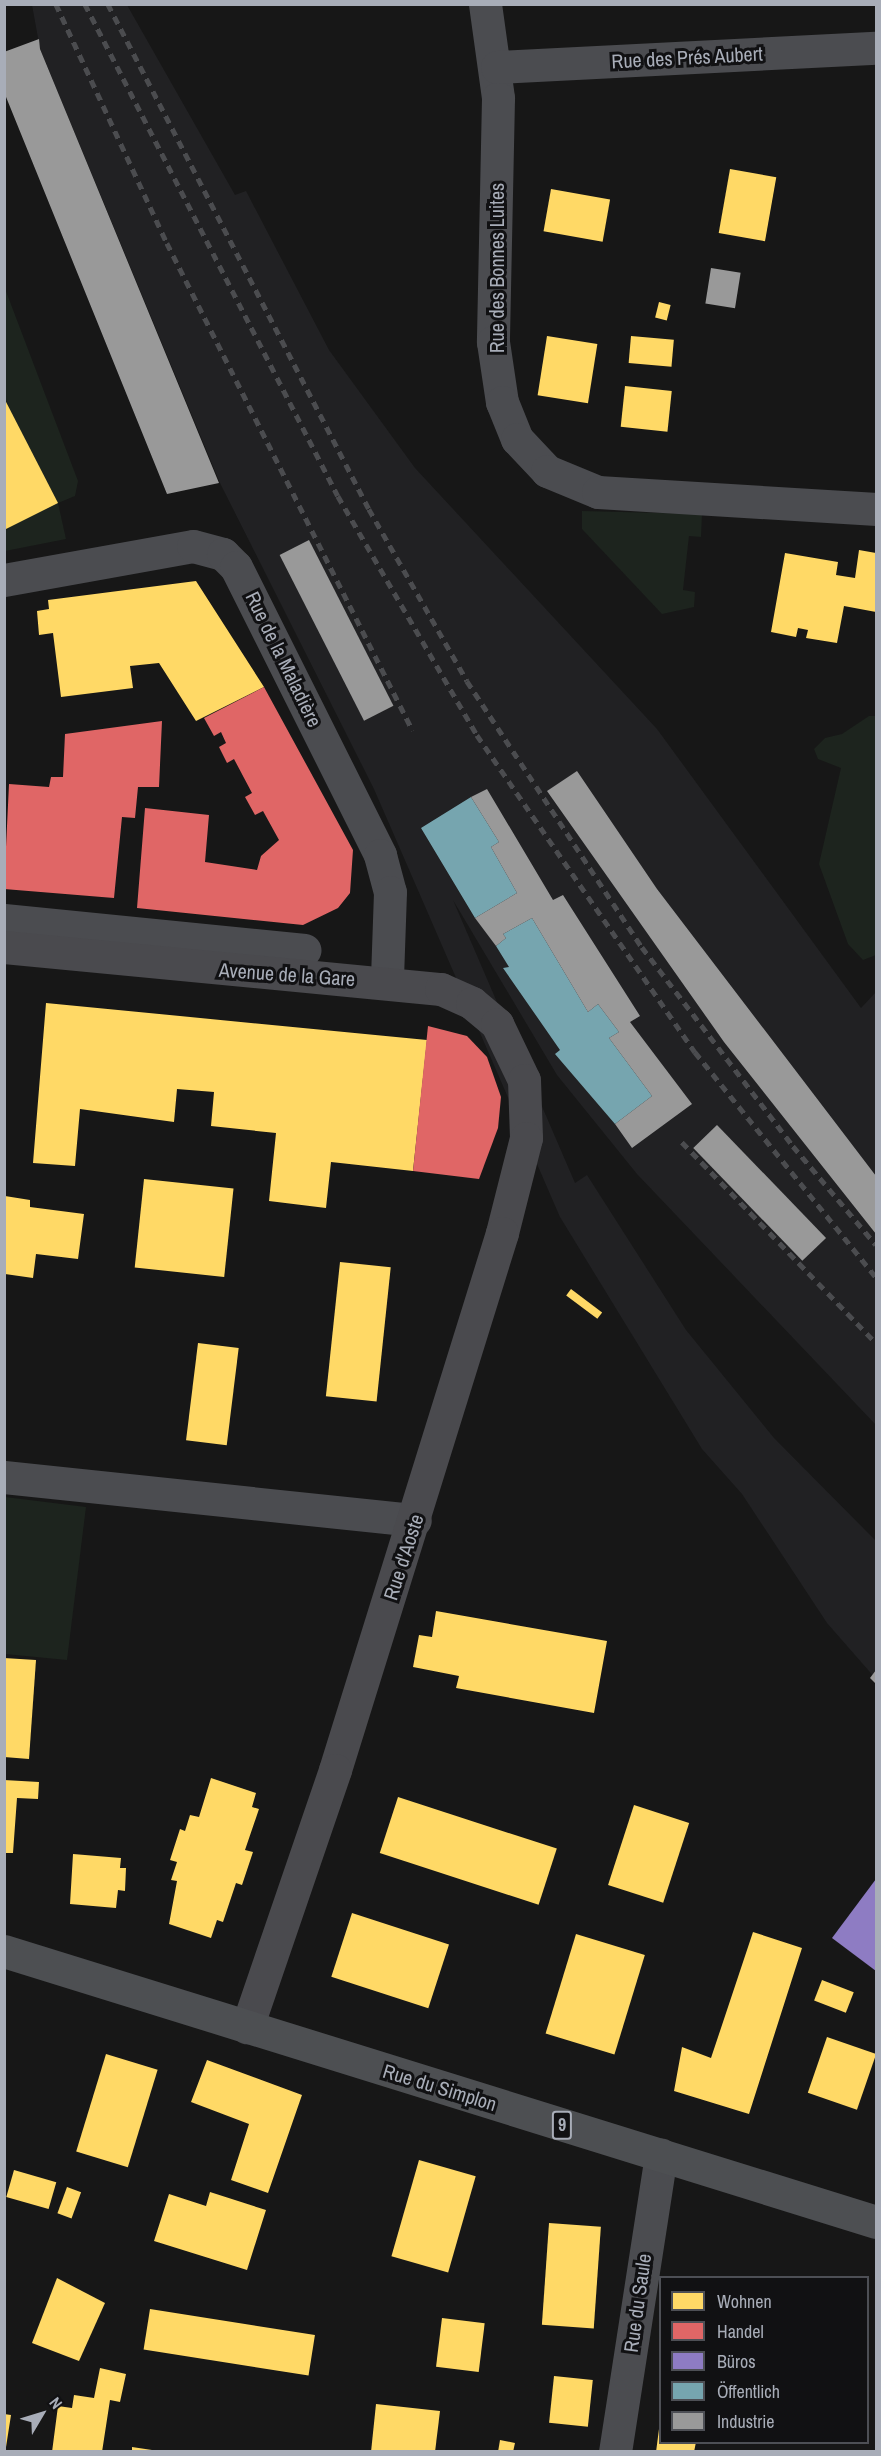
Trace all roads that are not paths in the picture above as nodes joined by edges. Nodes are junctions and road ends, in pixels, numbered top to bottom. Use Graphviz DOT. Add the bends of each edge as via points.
graph roads {
  1 [pos="485,4"];
  2 [pos="876,48"];
  3 [pos="497,68"];
  4 [pos="876,509"];
  5 [pos="4,580"];
  6 [pos="4,920"];
  7 [pos="4,947"];
  8 [pos="305,950"];
  9 [pos="387,980"];
  10 [pos="524,1080"];
  11 [pos="4,1477"];
  12 [pos="415,1520"];
  13 [pos="4,1951"];
  14 [pos="248,2027"];
  15 [pos="661,2155"];
  16 [pos="876,2222"];
  17 [pos="615,2451"];
  1 -- 3 [label="street, Rue des Bonnes Luites"];
  2 -- 3 [label="street, Rue des Prés Aubert"];
  3 -- 4 [label="street, Rue des Bonnes Luites" via="493,342 502,402 517,439 547,471 598,492"];
  5 -- 9 [label="street, Rue de la Maladière" via="194,546 223,554 236,567 387,874"];
  6 -- 8 [label="street"];
  7 -- 9 [label="street, Avenue de la Gare" via="306,978"];
  9 -- 10 [label="street, Avenue de la Gare" via="441,989 472,1003 506,1038"];
  10 -- 12 [label="street, Rue d'Aoste" via="523,1154"];
  11 -- 12 [label="street"];
  12 -- 14 [label="street, Rue d'Aoste"];
  13 -- 14 [label="main road, Rue du Simplon / 9"];
  14 -- 15 [label="main road, Rue du Simplon / 9"];
  15 -- 16 [label="main road, Rue du Simplon / 9"];
  15 -- 17 [label="street, Rue du Saule"];
}
